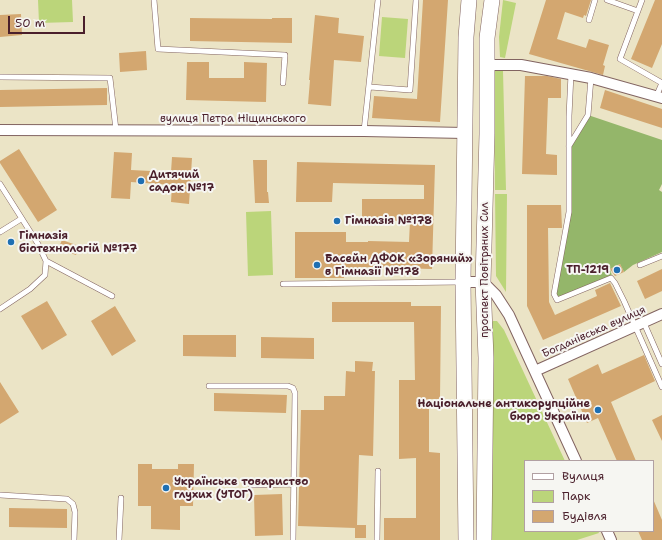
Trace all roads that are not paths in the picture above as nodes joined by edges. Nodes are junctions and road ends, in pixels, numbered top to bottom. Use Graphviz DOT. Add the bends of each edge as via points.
graph roads {
  1 [pos="154,0"];
  2 [pos="378,0"];
  3 [pos="416,0"];
  4 [pos="469,0"];
  5 [pos="492,0"];
  6 [pos="595,0"];
  7 [pos="607,0"];
  8 [pos="642,0"];
  9 [pos="638,11"];
  10 [pos="589,20"];
  11 [pos="487,65"];
  12 [pos="571,74"];
  13 [pos="0,77"];
  14 [pos="591,78"];
  15 [pos="283,83"];
  16 [pos="662,83"];
  17 [pos="370,86"];
  18 [pos="659,97"];
  19 [pos="0,130"];
  20 [pos="116,130"];
  21 [pos="364,132"];
  22 [pos="465,134"];
  23 [pos="569,147"];
  24 [pos="0,184"];
  25 [pos="21,218"];
  26 [pos="0,232"];
  27 [pos="662,256"];
  28 [pos="46,262"];
  29 [pos="640,265"];
  30 [pos="463,282"];
  31 [pos="483,282"];
  32 [pos="283,284"];
  33 [pos="112,296"];
  34 [pos="0,309"];
  35 [pos="662,314"];
  36 [pos="639,324"];
  37 [pos="662,364"];
  38 [pos="535,371"];
  39 [pos="209,386"];
  40 [pos="662,387"];
  41 [pos="576,460"];
  42 [pos="378,471"];
  43 [pos="251,484"];
  44 [pos="294,484"];
  45 [pos="0,496"];
  46 [pos="121,498"];
  47 [pos="74,540"];
  48 [pos="119,540"];
  49 [pos="293,540"];
  50 [pos="377,540"];
  51 [pos="466,540"];
  52 [pos="484,540"];
  1 -- 15 [label="lane" via="158,49 285,54"];
  2 -- 17 [label="lane"];
  3 -- 17 [label="lane" via="410,90"];
  4 -- 22 [label="main road, проспект Повітряних Сил"];
  5 -- 11 [label="main road, проспект Повітряних Сил" via="487,38"];
  6 -- 10 [label="lane"];
  7 -- 9 [label="lane"];
  8 -- 9 [label="lane"];
  9 -- 16 [label="lane" via="620,59"];
  11 -- 12 [label="street" via="521,65"];
  11 -- 31 [label="main road, проспект Повітряних Сил"];
  12 -- 14 [label="street"];
  12 -- 23 [label="lane"];
  13 -- 20 [label="lane" via="110,78"];
  14 -- 18 [label="street"];
  14 -- 23 [label="lane" via="588,115"];
  16 -- 18 [label="lane"];
  17 -- 21 [label="lane"];
  19 -- 20 [label="street, вулиця Петра Ніщинського"];
  20 -- 21 [label="street, вулиця Петра Ніщинського"];
  21 -- 22 [label="street, вулиця Петра Ніщинського"];
  22 -- 30 [label="main road, проспект Повітряних Сил"];
  23 -- 36 [label="lane" via="569,212 554,294 557,300 611,278"];
  24 -- 25 [label="lane"];
  25 -- 26 [label="lane"];
  25 -- 28 [label="lane"];
  27 -- 29 [label="lane"];
  28 -- 33 [label="lane"];
  28 -- 34 [label="lane" via="45,275 30,289"];
  30 -- 31 [label="street"];
  30 -- 32 [label="lane"];
  30 -- 51 [label="main road, проспект Повітряних Сил"];
  31 -- 38 [label="street" via="496,295 509,315"];
  31 -- 52 [label="main road, проспект Повітряних Сил" via="486,338"];
  35 -- 36 [label="street, Богданівська вулиця"];
  36 -- 37 [label="lane"];
  36 -- 38 [label="street, Богданівська вулиця"];
  36 -- 40 [label="lane"];
  38 -- 41 [label="street"];
  39 -- 44 [label="lane" via="293,388"];
  42 -- 50 [label="lane"];
  43 -- 44 [label="lane"];
  44 -- 49 [label="lane"];
  45 -- 47 [label="lane" via="67,499 73,504 75,512"];
  46 -- 48 [label="lane"];
}
